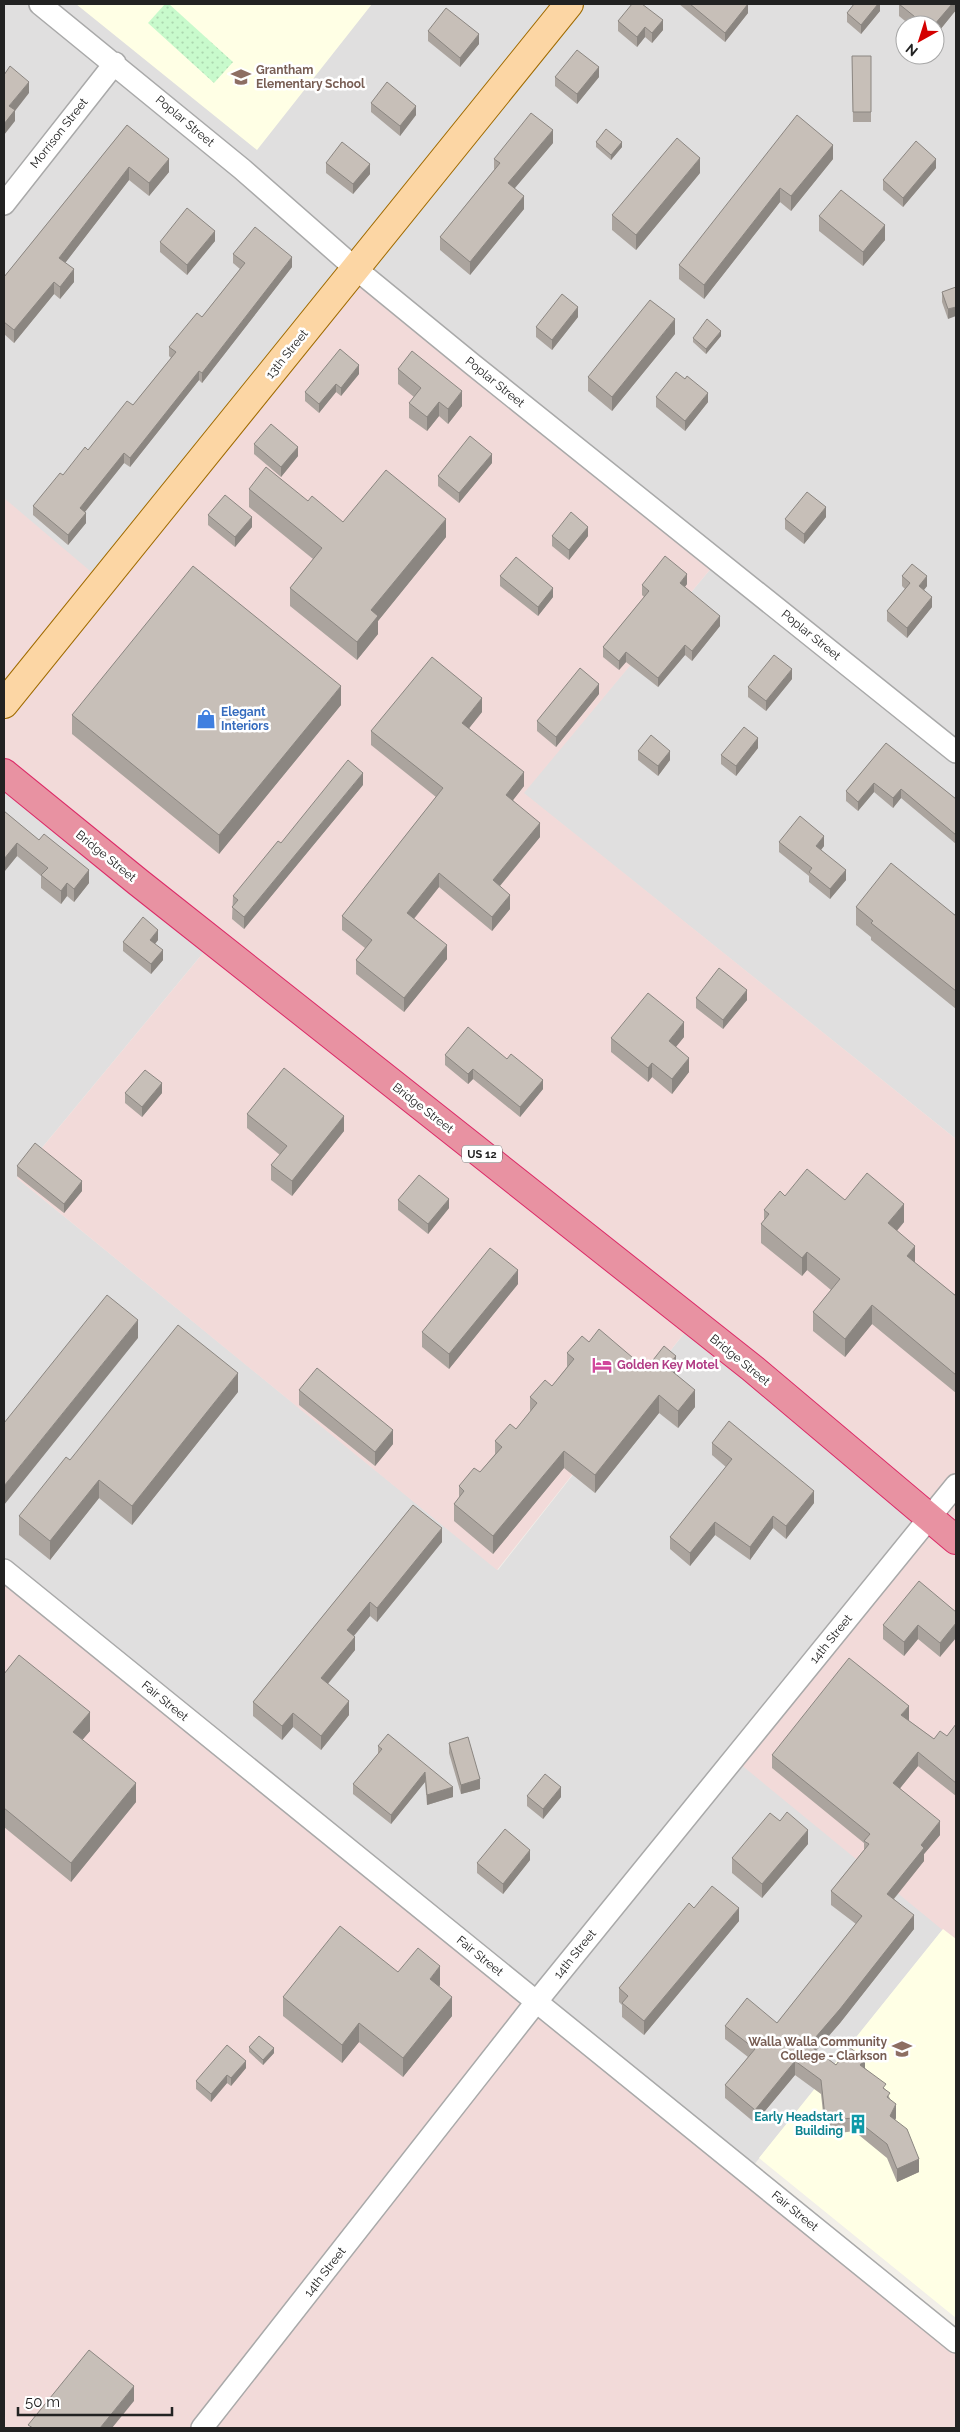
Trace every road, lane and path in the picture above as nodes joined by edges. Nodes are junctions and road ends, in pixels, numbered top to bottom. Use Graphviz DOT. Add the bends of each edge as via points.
graph roads {
  1 [pos="40,4"];
  2 [pos="569,4"];
  3 [pos="115,63"];
  4 [pos="4,204"];
  5 [pos="356,269"];
  6 [pos="4,704"];
  7 [pos="956,752"];
  8 [pos="4,773"];
  9 [pos="956,1485"];
  10 [pos="930,1518"];
  11 [pos="956,1540"];
  12 [pos="4,1570"];
  13 [pos="537,2001"];
  14 [pos="956,2342"];
  15 [pos="202,2428"];
  1 -- 3 [label="street, Poplar Street"];
  2 -- 5 [label="main road, 13th Street"];
  3 -- 4 [label="street, Morrison Street"];
  3 -- 5 [label="street, Poplar Street" via="242,168"];
  5 -- 6 [label="main road, 13th Street"];
  5 -- 7 [label="street, Poplar Street"];
  8 -- 10 [label="highway, Bridge Street / US 12" via="752,1368"];
  9 -- 10 [label="street, 14th Street"];
  10 -- 11 [label="highway, Bridge Street / US 12"];
  10 -- 13 [label="street, 14th Street"];
  12 -- 13 [label="street, Fair Street"];
  13 -- 14 [label="street, Fair Street"];
  13 -- 15 [label="street, 14th Street"];
}
